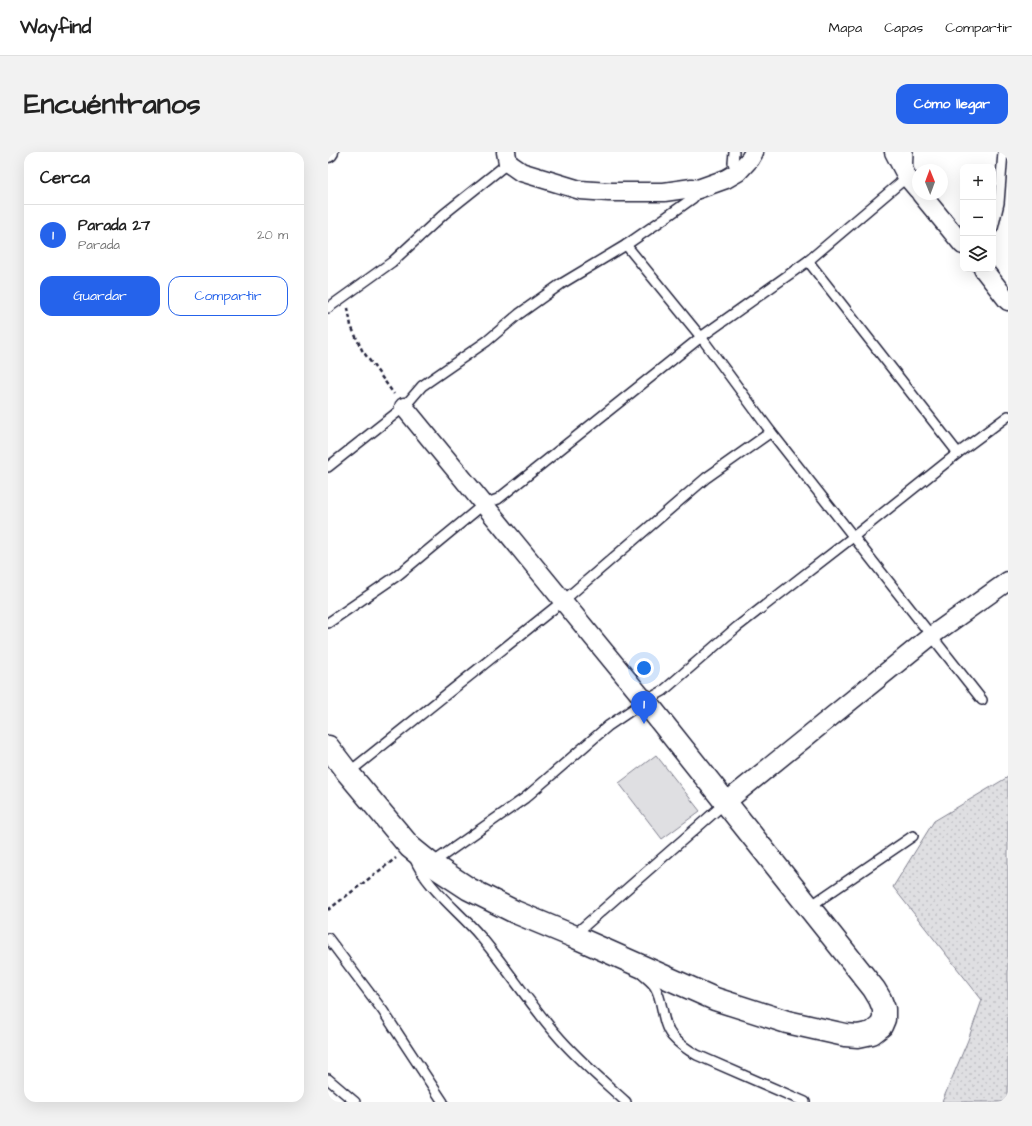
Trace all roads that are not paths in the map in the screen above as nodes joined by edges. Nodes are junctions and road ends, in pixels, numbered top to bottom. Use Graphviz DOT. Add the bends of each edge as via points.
graph roads {
  1 [pos="734,152"];
  2 [pos="754,152"];
  3 [pos="894,152"];
  4 [pos="908,152"];
  5 [pos="1003,152"];
  6 [pos="507,157"];
  7 [pos="738,172"];
  8 [pos="912,178"];
  9 [pos="912,182"];
  10 [pos="912,185"];
  11 [pos="698,189"];
  12 [pos="926,200"];
  13 [pos="996,216"];
  14 [pos="960,241"];
  15 [pos="626,245"];
  16 [pos="808,261"];
  17 [pos="989,273"];
  18 [pos="1008,301"];
  19 [pos="328,308"];
  20 [pos="701,337"];
  21 [pos="404,407"];
  22 [pos="1008,416"];
  23 [pos="771,432"];
  24 [pos="958,453"];
  25 [pos="328,467"];
  26 [pos="484,504"];
  27 [pos="853,537"];
  28 [pos="1008,581"];
  29 [pos="563,601"];
  30 [pos="328,622"];
  31 [pos="931,636"];
  32 [pos="982,700"];
  33 [pos="645,701"];
  34 [pos="328,747"];
  35 [pos="348,773"];
  36 [pos="726,802"];
  37 [pos="913,836"];
  38 [pos="410,847"];
  39 [pos="432,864"];
  40 [pos="809,907"];
  41 [pos="573,936"];
  42 [pos="328,938"];
  43 [pos="626,959"];
  44 [pos="328,1079"];
  45 [pos="355,1102"];
  46 [pos="442,1102"];
  47 [pos="626,1102"];
  48 [pos="805,1102"];
  1 -- 7 [label="lane" via="733,162"];
  2 -- 7 [label="street"];
  3 -- 9 [label="street"];
  4 -- 8 [label="lane"];
  5 -- 13 [label="lane"];
  6 -- 11 [label="street" via="521,172 580,190 635,193"];
  6 -- 19 [label="lane" via="392,262"];
  7 -- 11 [label="street"];
  10 -- 16 [label="lane"];
  11 -- 15 [label="lane" via="692,198"];
  12 -- 14 [label="street"];
  15 -- 20 [label="lane"];
  15 -- 21 [label="lane" via="561,284 518,314 487,341 422,386"];
  16 -- 20 [label="lane"];
  16 -- 24 [label="lane"];
  17 -- 18 [label="street"];
  20 -- 23 [label="lane"];
  20 -- 26 [label="lane" via="498,499"];
  21 -- 25 [label="lane"];
  21 -- 26 [label="street"];
  22 -- 24 [label="lane"];
  23 -- 27 [label="lane"];
  23 -- 29 [label="lane" via="706,478"];
  24 -- 27 [label="lane"];
  26 -- 29 [label="street"];
  26 -- 30 [label="lane" via="398,575"];
  27 -- 31 [label="lane"];
  27 -- 33 [label="lane" via="737,627 663,691"];
  28 -- 31 [label="street"];
  29 -- 33 [label="street"];
  29 -- 35 [label="lane"];
  31 -- 32 [label="lane"];
  31 -- 36 [label="street"];
  33 -- 36 [label="street"];
  33 -- 39 [label="lane" via="608,726 525,798"];
  34 -- 35 [label="street"];
  35 -- 38 [label="street"];
  36 -- 40 [label="street"];
  36 -- 41 [label="lane"];
  37 -- 40 [label="lane"];
  38 -- 39 [label="street"];
  38 -- 47 [label="lane" via="428,881 480,936 556,1034 587,1067"];
  39 -- 41 [label="street" via="469,889 515,912"];
  40 -- 43 [label="street" via="880,999 884,1019 881,1026 872,1033 845,1035 787,1022 715,999"];
  41 -- 43 [label="street"];
  42 -- 46 [label="lane" via="383,1011"];
  43 -- 48 [label="lane" via="654,986 666,1026 682,1045 696,1055"];
  44 -- 45 [label="lane"];
}
